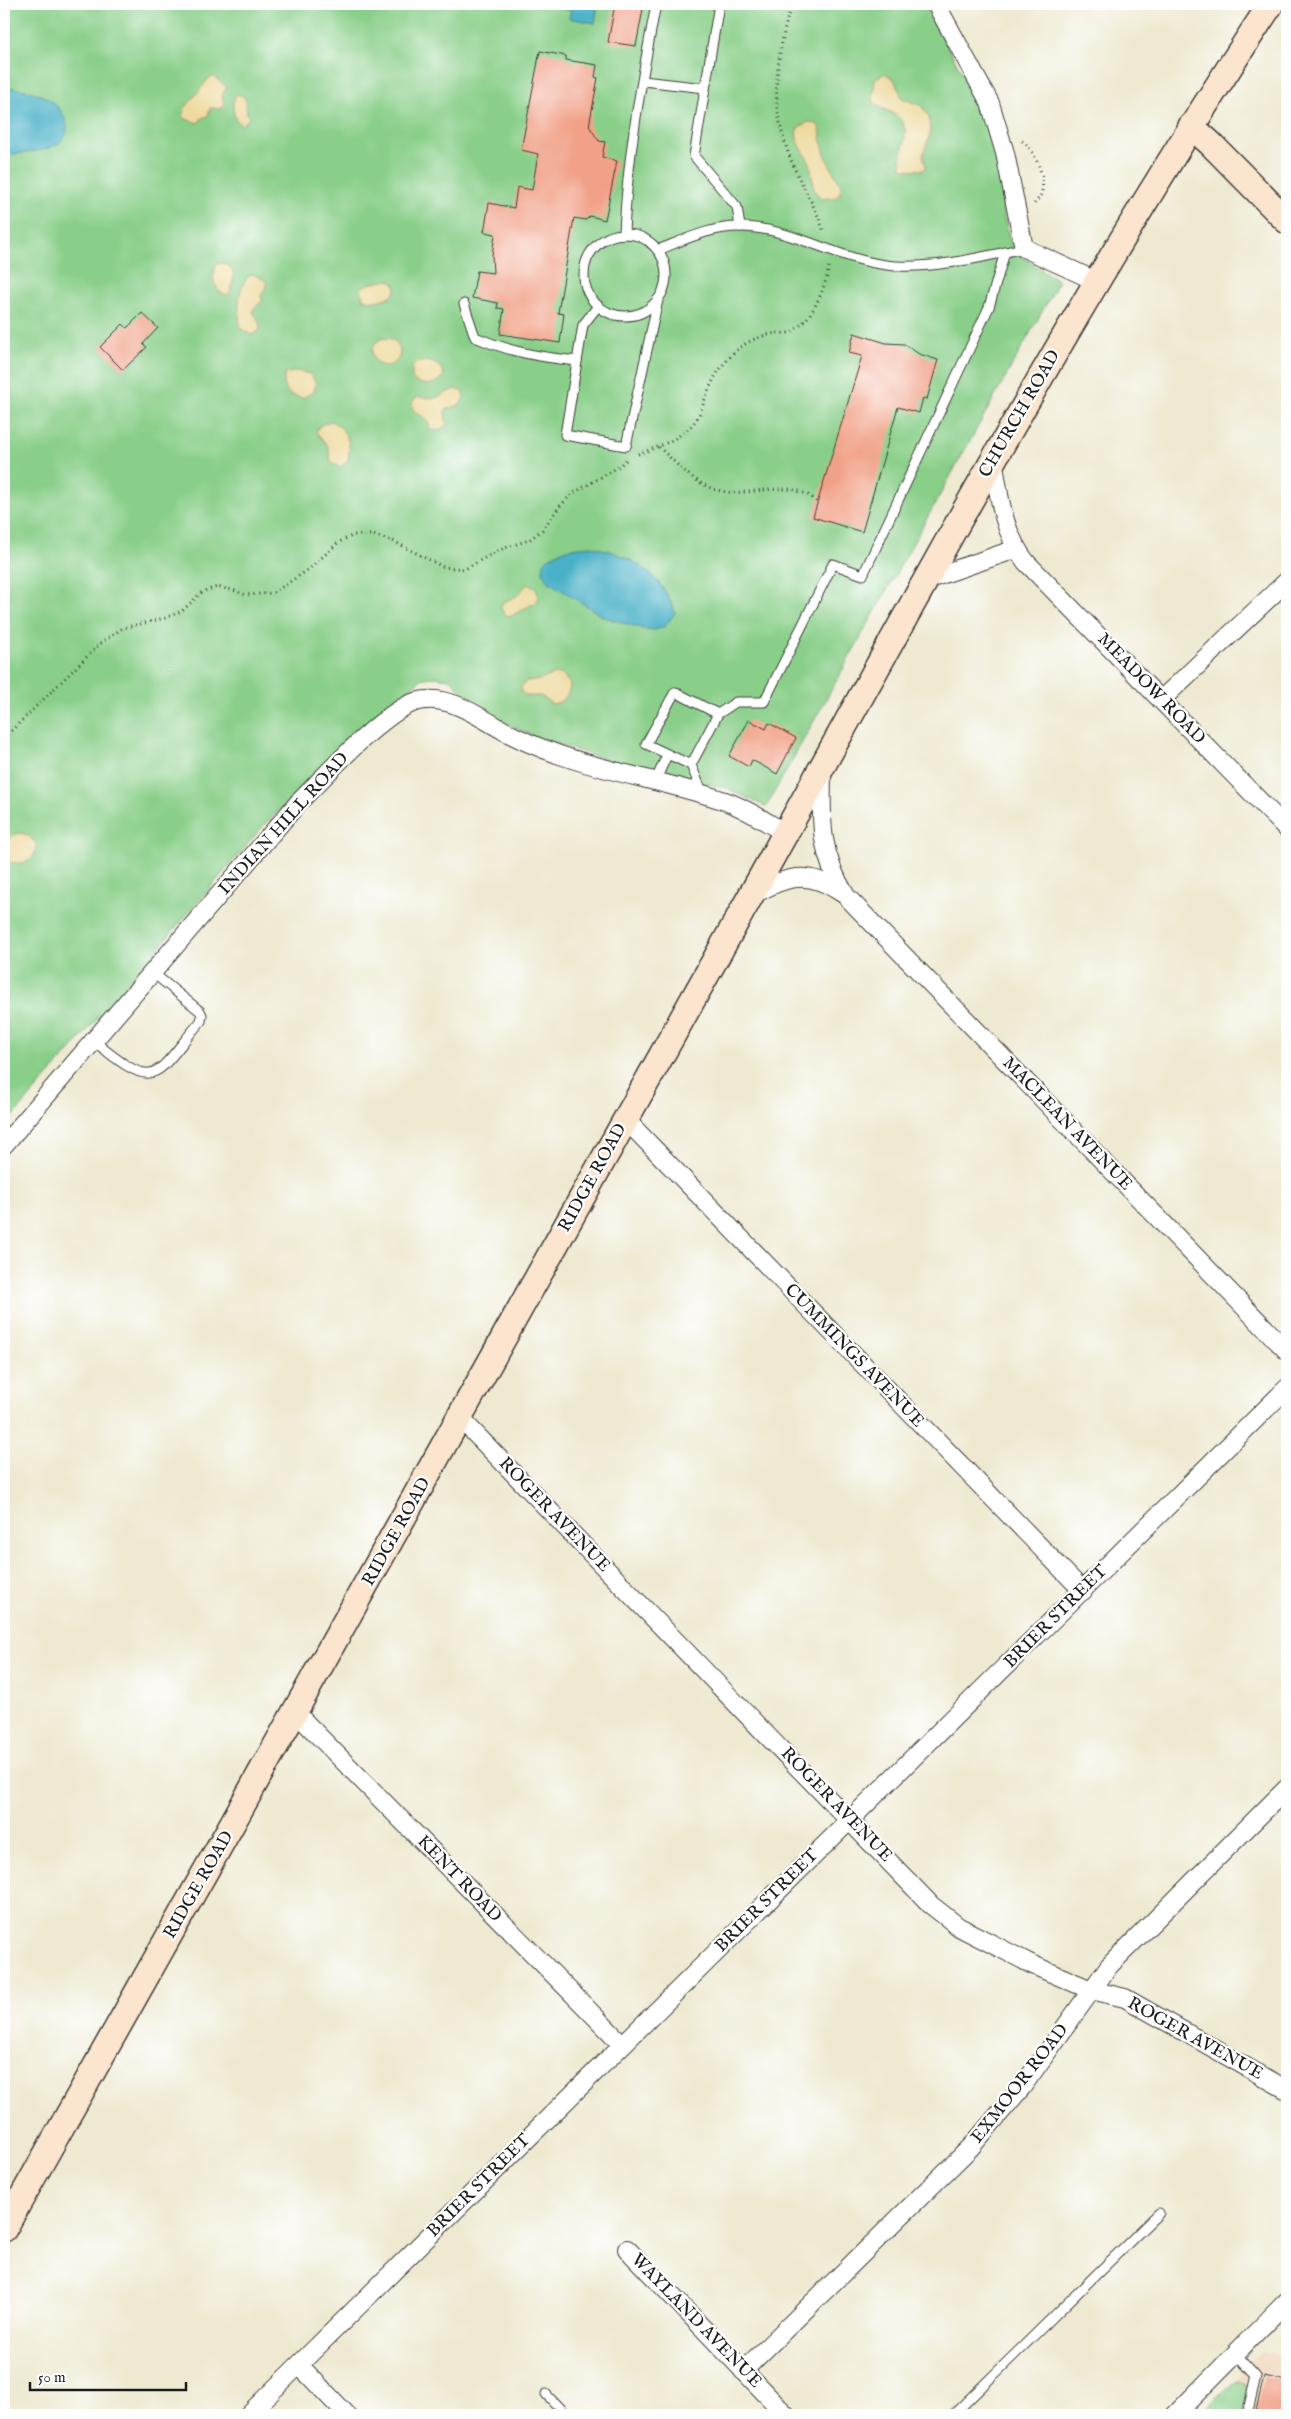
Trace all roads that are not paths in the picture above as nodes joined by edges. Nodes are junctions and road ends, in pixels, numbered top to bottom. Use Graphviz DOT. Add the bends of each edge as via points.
graph roads {
  1 [pos="656,4"];
  2 [pos="719,4"];
  3 [pos="936,4"];
  4 [pos="1271,4"];
  5 [pos="643,81"];
  6 [pos="705,88"];
  7 [pos="1191,126"];
  8 [pos="1287,221"];
  9 [pos="740,227"];
  10 [pos="624,234"];
  11 [pos="1024,248"];
  12 [pos="658,250"];
  13 [pos="1005,252"];
  14 [pos="1098,282"];
  15 [pos="658,300"];
  16 [pos="464,304"];
  17 [pos="598,306"];
  18 [pos="577,361"];
  19 [pos="993,458"];
  20 [pos="1016,549"];
  21 [pos="926,580"];
  22 [pos="1287,581"];
  23 [pos="1162,700"];
  24 [pos="718,714"];
  25 [pos="667,755"];
  26 [pos="690,765"];
  27 [pos="822,769"];
  28 [pos="655,782"];
  29 [pos="703,794"];
  30 [pos="1287,829"];
  31 [pos="785,833"];
  32 [pos="750,896"];
  33 [pos="846,896"];
  34 [pos="153,973"];
  35 [pos="94,1041"];
  36 [pos="626,1120"];
  37 [pos="4,1145"];
  38 [pos="1287,1351"];
  39 [pos="1287,1388"];
  40 [pos="460,1418"];
  41 [pos="1083,1591"];
  42 [pos="296,1713"];
  43 [pos="1287,1788"];
  44 [pos="850,1819"];
  45 [pos="1091,1990"];
  46 [pos="622,2044"];
  47 [pos="1287,2090"];
  48 [pos="1159,2213"];
  49 [pos="4,2229"];
  50 [pos="627,2249"];
  51 [pos="1287,2301"];
  52 [pos="1236,2354"];
  53 [pos="299,2365"];
  54 [pos="743,2371"];
  55 [pos="546,2394"];
  56 [pos="248,2415"];
  57 [pos="347,2415"];
  58 [pos="566,2415"];
  59 [pos="786,2415"];
  60 [pos="953,2415"];
  61 [pos="1175,2415"];
  62 [pos="1247,2415"];
  1 -- 5 [label="lane"];
  2 -- 6 [label="lane"];
  3 -- 11 [label="street" via="990,103 1005,153"];
  4 -- 7 [label="street, CHURCH ROAD"];
  5 -- 6 [label="lane"];
  5 -- 10 [label="lane"];
  6 -- 9 [label="lane" via="694,156 737,207"];
  7 -- 8 [label="street"];
  7 -- 14 [label="street, CHURCH ROAD"];
  9 -- 12 [label="lane" via="715,230"];
  9 -- 13 [label="lane" via="765,228 870,263 895,266 956,262"];
  10 -- 12 [label="lane" via="637,235"];
  10 -- 17 [label="lane" via="613,235 599,243 584,266 586,288"];
  11 -- 13 [label="lane"];
  11 -- 14 [label="street"];
  12 -- 15 [label="lane" via="666,275"];
  13 -- 24 [label="lane" via="988,307 863,574 833,564 764,702 736,702"];
  14 -- 19 [label="street, CHURCH ROAD"];
  15 -- 17 [label="lane" via="636,315 610,313"];
  15 -- 18 [label="lane" via="626,446 565,435"];
  16 -- 18 [label="lane" via="475,336 532,356"];
  17 -- 18 [label="lane" via="583,325"];
  19 -- 20 [label="street, MEADOW ROAD" via="1003,516"];
  19 -- 21 [label="street, CHURCH ROAD"];
  20 -- 21 [label="street"];
  20 -- 23 [label="street, MEADOW ROAD"];
  21 -- 27 [label="street, CHURCH ROAD"];
  22 -- 23 [label="street"];
  23 -- 30 [label="street, MEADOW ROAD"];
  24 -- 25 [label="lane" via="675,692 646,744"];
  24 -- 26 [label="lane"];
  25 -- 26 [label="lane"];
  25 -- 28 [label="lane"];
  26 -- 29 [label="lane"];
  27 -- 31 [label="street, CHURCH ROAD"];
  27 -- 33 [label="street, MACLEAN AVENUE" via="822,828 826,853"];
  28 -- 29 [label="street, INDIAN HILL ROAD"];
  28 -- 34 [label="street, INDIAN HILL ROAD" via="586,763 514,736 451,703 415,702 398,710 381,724 298,803"];
  29 -- 31 [label="street, INDIAN HILL ROAD" via="728,802"];
  31 -- 32 [label="street, RIDGE ROAD"];
  32 -- 33 [label="street, MACLEAN AVENUE" via="784,879 801,877 830,884"];
  32 -- 36 [label="street, RIDGE ROAD"];
  33 -- 38 [label="street, MACLEAN AVENUE"];
  34 -- 35 [label="street, INDIAN HILL ROAD"];
  34 -- 35 [label="lane" via="202,1015 201,1021 168,1062 148,1075 128,1067"];
  35 -- 37 [label="street, INDIAN HILL ROAD"];
  36 -- 40 [label="street, RIDGE ROAD"];
  36 -- 41 [label="street, CUMMINGS AVENUE"];
  39 -- 41 [label="street, BRIER STREET"];
  40 -- 42 [label="street, RIDGE ROAD"];
  40 -- 44 [label="street, ROGER AVENUE"];
  41 -- 44 [label="street, BRIER STREET"];
  42 -- 46 [label="street, KENT ROAD"];
  42 -- 49 [label="street, RIDGE ROAD"];
  43 -- 45 [label="street, EXMOOR ROAD" via="1108,1966"];
  44 -- 45 [label="street, ROGER AVENUE" via="931,1904 960,1926 1033,1965"];
  44 -- 46 [label="street, BRIER STREET"];
  45 -- 47 [label="street, ROGER AVENUE" via="1125,1998"];
  45 -- 54 [label="street, EXMOOR ROAD" via="1022,2087 971,2147"];
  46 -- 53 [label="street, BRIER STREET"];
  48 -- 60 [label="lane"];
  50 -- 54 [label="street, WAYLAND AVENUE"];
  51 -- 52 [label="street"];
  52 -- 61 [label="street"];
  52 -- 62 [label="lane" via="1256,2376"];
  53 -- 56 [label="street, BRIER STREET"];
  53 -- 57 [label="street"];
  54 -- 59 [label="street, WAYLAND AVENUE"];
  55 -- 58 [label="lane"];
}
